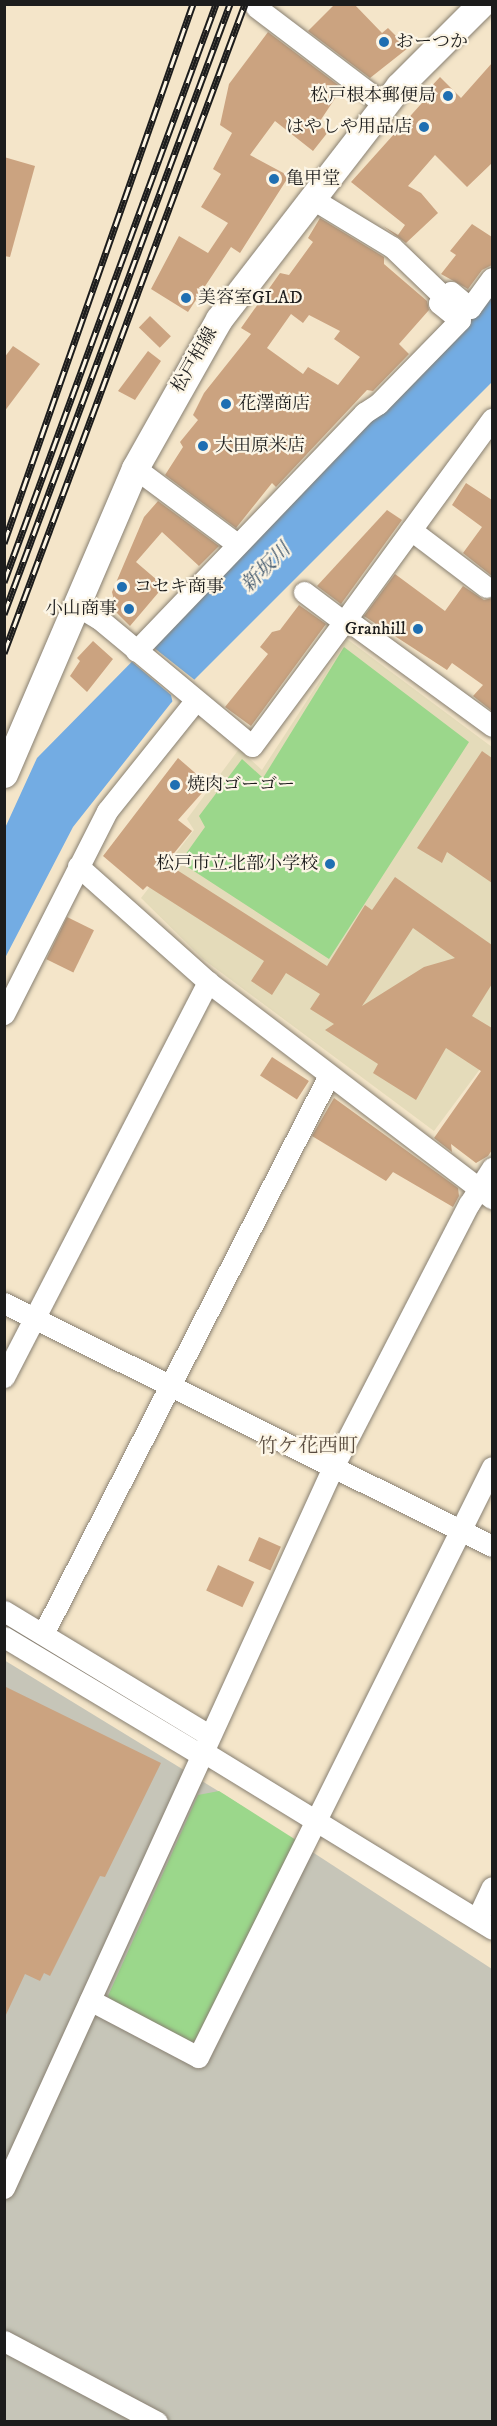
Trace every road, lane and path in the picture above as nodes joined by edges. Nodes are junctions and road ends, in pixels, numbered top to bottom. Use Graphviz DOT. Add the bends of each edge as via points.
graph roads {
  1 [pos="481,4"];
  2 [pos="256,7"];
  3 [pos="384,104"];
  4 [pos="311,198"];
  5 [pos="492,278"];
  6 [pos="445,298"];
  7 [pos="492,419"];
  8 [pos="135,468"];
  9 [pos="411,530"];
  10 [pos="237,544"];
  11 [pos="486,587"];
  12 [pos="304,592"];
  13 [pos="76,605"];
  14 [pos="345,621"];
  15 [pos="137,652"];
  16 [pos="194,698"];
  17 [pos="492,726"];
  18 [pos="4,774"];
  19 [pos="78,866"];
  20 [pos="208,982"];
  21 [pos="4,1014"];
  22 [pos="329,1075"];
  23 [pos="492,1168"];
  24 [pos="486,1192"];
  25 [pos="4,1303"];
  26 [pos="34,1318"];
  27 [pos="4,1377"];
  28 [pos="168,1384"];
  29 [pos="333,1467"];
  30 [pos="492,1467"];
  31 [pos="461,1531"];
  32 [pos="492,1546"];
  33 [pos="4,1611"];
  34 [pos="43,1634"];
  35 [pos="4,1637"];
  36 [pos="204,1747"];
  37 [pos="315,1821"];
  38 [pos="492,1887"];
  39 [pos="484,1924"];
  40 [pos="90,2000"];
  41 [pos="4,2188"];
  42 [pos="4,2342"];
  43 [pos="157,2421"];
  1 -- 3 [label="main road, 松戸柏線"];
  2 -- 3 [label="street"];
  3 -- 4 [label="main road, 松戸柏線"];
  4 -- 6 [label="street" via="392,248"];
  4 -- 8 [label="main road, 松戸柏線" via="219,319"];
  5 -- 6 [label="street" via="470,308 451,292"];
  6 -- 10 [label="street" via="439,303 460,320"];
  7 -- 9 [label="street"];
  8 -- 10 [label="street"];
  8 -- 13 [label="main road, 松戸柏線"];
  9 -- 11 [label="street"];
  9 -- 14 [label="street"];
  10 -- 15 [label="street"];
  12 -- 14 [label="street"];
  13 -- 15 [label="street" via="98,618"];
  13 -- 18 [label="main road, 松戸柏線"];
  14 -- 16 [label="street" via="252,746"];
  14 -- 17 [label="street"];
  15 -- 16 [label="street"];
  16 -- 19 [label="street" via="107,811"];
  19 -- 20 [label="street"];
  19 -- 21 [label="street"];
  20 -- 22 [label="street"];
  20 -- 26 [label="street"];
  22 -- 24 [label="street"];
  22 -- 28 [label="street"];
  23 -- 24 [label="street"];
  24 -- 29 [label="street"];
  25 -- 26 [label="street"];
  26 -- 27 [label="street"];
  26 -- 28 [label="street"];
  28 -- 29 [label="street"];
  28 -- 34 [label="street"];
  29 -- 31 [label="street"];
  29 -- 36 [label="street"];
  30 -- 31 [label="street"];
  31 -- 32 [label="street"];
  31 -- 37 [label="street"];
  33 -- 34 [label="street"];
  34 -- 36 [label="street"];
  35 -- 36 [label="street"];
  36 -- 37 [label="street"];
  36 -- 40 [label="street"];
  37 -- 39 [label="street"];
  37 -- 40 [label="street" via="198,2057"];
  38 -- 39 [label="street"];
  40 -- 41 [label="street"];
  42 -- 43 [label="street"];
}
